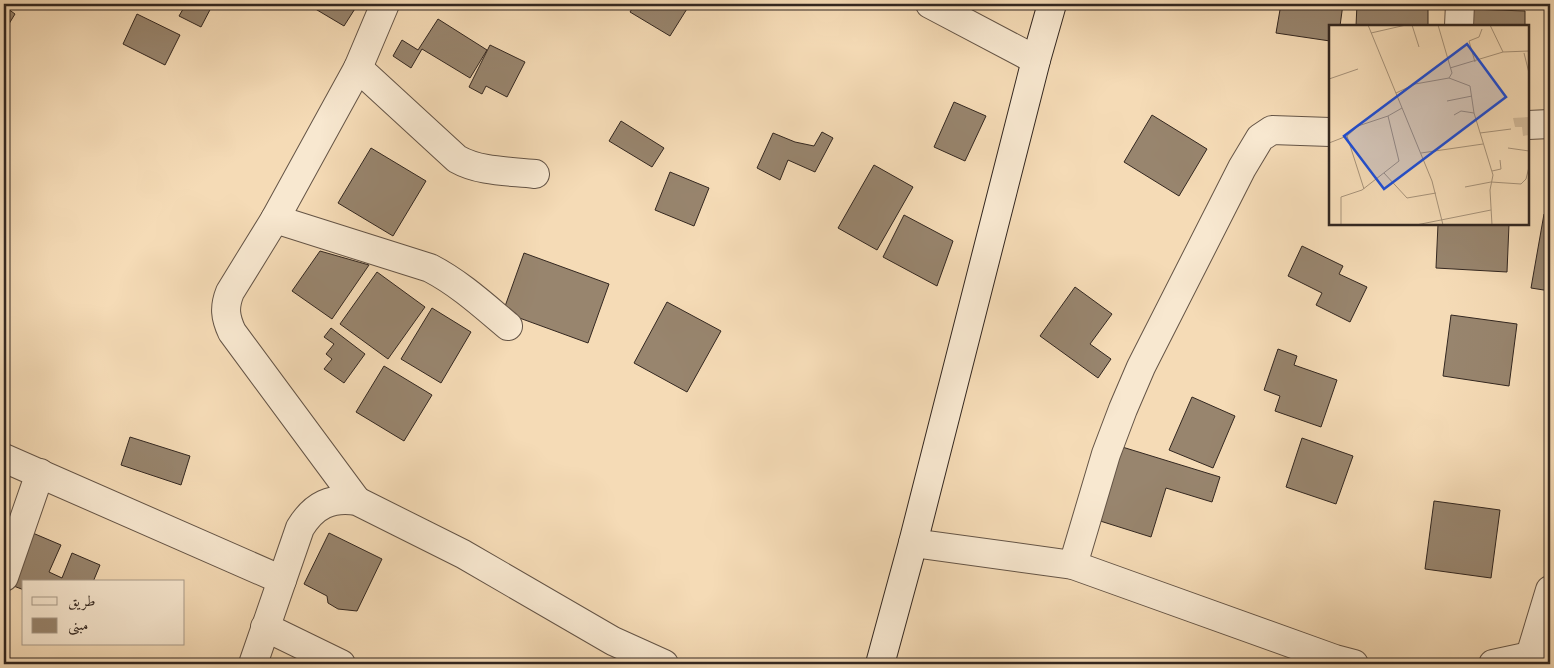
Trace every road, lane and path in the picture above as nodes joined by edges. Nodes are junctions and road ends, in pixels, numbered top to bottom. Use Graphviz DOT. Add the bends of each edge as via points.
graph roads {
  1 [pos="385,4"];
  2 [pos="930,4"];
  3 [pos="1052,4"];
  4 [pos="1460,4"];
  5 [pos="1460,25"];
  6 [pos="1036,60"];
  7 [pos="358,68"];
  8 [pos="1550,124"];
  9 [pos="1529,125"];
  10 [pos="1329,132"];
  11 [pos="535,174"];
  12 [pos="275,219"];
  13 [pos="508,326"];
  14 [pos="4,458"];
  15 [pos="40,474"];
  16 [pos="357,501"];
  17 [pos="913,544"];
  18 [pos="1073,565"];
  19 [pos="4,577"];
  20 [pos="282,580"];
  21 [pos="1550,590"];
  22 [pos="265,627"];
  23 [pos="1540,658"];
  24 [pos="253,664"];
  25 [pos="341,664"];
  26 [pos="664,664"];
  27 [pos="880,664"];
  28 [pos="1354,664"];
  29 [pos="1493,664"];
  1 -- 7 [label="street"];
  2 -- 6 [label="street"];
  3 -- 6 [label="street"];
  4 -- 5 [label="street"];
  6 -- 17 [label="street"];
  7 -- 11 [label="street" via="457,159 480,168"];
  7 -- 12 [label="street"];
  8 -- 9 [label="street"];
  10 -- 18 [label="street" via="1272,130 1256,143 1141,367 1106,454"];
  12 -- 13 [label="street" via="430,268 448,278"];
  12 -- 16 [label="street" via="230,292 226,301 227,322"];
  14 -- 15 [label="street"];
  15 -- 19 [label="street"];
  15 -- 20 [label="street"];
  16 -- 20 [label="street" via="329,502 314,510 300,528"];
  16 -- 26 [label="street" via="463,554 613,641"];
  17 -- 18 [label="street"];
  17 -- 27 [label="street"];
  18 -- 28 [label="street"];
  20 -- 22 [label="street"];
  21 -- 23 [label="street"];
  22 -- 24 [label="street"];
  22 -- 25 [label="street"];
  23 -- 29 [label="street"];
}
